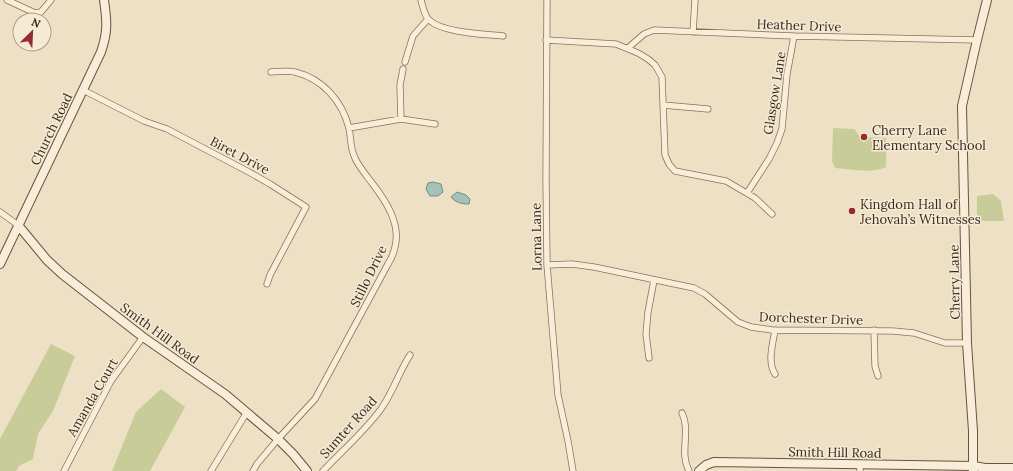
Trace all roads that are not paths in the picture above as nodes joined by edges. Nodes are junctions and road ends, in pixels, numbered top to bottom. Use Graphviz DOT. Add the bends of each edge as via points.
graph roads {
  1 [pos="7,0"];
  2 [pos="51,0"];
  3 [pos="421,0"];
  4 [pos="547,0"];
  5 [pos="695,0"];
  6 [pos="988,0"];
  7 [pos="103,1"];
  8 [pos="428,19"];
  9 [pos="693,32"];
  10 [pos="503,36"];
  11 [pos="794,36"];
  12 [pos="546,40"];
  13 [pos="977,40"];
  14 [pos="628,48"];
  15 [pos="405,62"];
  16 [pos="403,68"];
  17 [pos="271,72"];
  18 [pos="83,90"];
  19 [pos="663,106"];
  20 [pos="708,109"];
  21 [pos="401,119"];
  22 [pos="435,124"];
  23 [pos="349,128"];
  24 [pos="747,194"];
  25 [pos="0,212"];
  26 [pos="772,214"];
  27 [pos="18,225"];
  28 [pos="0,264"];
  29 [pos="547,265"];
  30 [pos="654,280"];
  31 [pos="267,284"];
  32 [pos="775,330"];
  33 [pos="874,330"];
  34 [pos="143,337"];
  35 [pos="967,343"];
  36 [pos="410,355"];
  37 [pos="649,358"];
  38 [pos="774,374"];
  39 [pos="878,376"];
  40 [pos="247,412"];
  41 [pos="682,413"];
  42 [pos="278,439"];
  43 [pos="860,468"];
  44 [pos="974,468"];
  45 [pos="1013,468"];
  46 [pos="64,471"];
  47 [pos="211,471"];
  48 [pos="253,471"];
  49 [pos="307,471"];
  50 [pos="323,471"];
  51 [pos="572,471"];
  52 [pos="689,471"];
  53 [pos="699,471"];
  1 -- 2 [label="street" via="35,13 41,12"];
  3 -- 8 [label="street"];
  4 -- 12 [label="street, Lorna Lane"];
  5 -- 9 [label="street"];
  6 -- 13 [label="street, Cherry Lane"];
  7 -- 18 [label="street, Church Road" via="107,22 106,37 102,52"];
  8 -- 10 [label="street" via="436,26 448,29"];
  8 -- 15 [label="street" via="413,36"];
  9 -- 11 [label="street, Heather Drive"];
  9 -- 14 [label="street, Heather Drive" via="654,30 644,34"];
  11 -- 13 [label="street, Heather Drive"];
  11 -- 24 [label="street, Glasgow Lane" via="787,74 782,128 769,159"];
  12 -- 14 [label="street" via="616,44"];
  12 -- 29 [label="street, Lorna Lane"];
  13 -- 35 [label="street, Cherry Lane" via="962,106"];
  14 -- 19 [label="street" via="655,65 662,77"];
  16 -- 21 [label="street" via="400,86"];
  17 -- 23 [label="street, Stillo Drive" via="294,71 314,79 338,101"];
  18 -- 27 [label="street, Church Road"];
  18 -- 31 [label="street, Biret Drive" via="144,121 167,129 247,171 306,207"];
  19 -- 20 [label="street"];
  19 -- 24 [label="street" via="665,155 669,164 675,170 726,181"];
  21 -- 22 [label="street"];
  21 -- 23 [label="street"];
  23 -- 42 [label="street, Stillo Drive" via="355,158 391,212 396,232 395,247 315,399"];
  24 -- 26 [label="street"];
  25 -- 27 [label="street, Smith Hill Road"];
  27 -- 28 [label="street, Church Road"];
  27 -- 34 [label="street, Smith Hill Road" via="62,274"];
  29 -- 30 [label="street, Dorchester Drive" via="594,266"];
  29 -- 51 [label="street, Lorna Lane" via="558,395"];
  30 -- 32 [label="street, Dorchester Drive" via="694,288 738,322 751,327"];
  30 -- 37 [label="street" via="646,334"];
  32 -- 33 [label="street, Dorchester Drive"];
  32 -- 38 [label="street" via="771,363"];
  33 -- 35 [label="street, Dorchester Drive" via="914,333 945,343"];
  33 -- 39 [label="street" via="875,366"];
  34 -- 40 [label="street, Smith Hill Road"];
  34 -- 46 [label="street, Amanda Court" via="111,381"];
  35 -- 44 [label="street, Cherry Lane"];
  36 -- 50 [label="street, Sumter Road" via="382,408"];
  40 -- 42 [label="street, Smith Hill Road"];
  40 -- 47 [label="street"];
  41 -- 52 [label="street" via="686,424 685,464"];
  42 -- 48 [label="street, Stillo Drive"];
  42 -- 49 [label="street, Smith Hill Road"];
  43 -- 44 [label="street, Smith Hill Road"];
  43 -- 53 [label="street, Smith Hill Road" via="714,462"];
  44 -- 45 [label="street, Smith Hill Road"];
}
